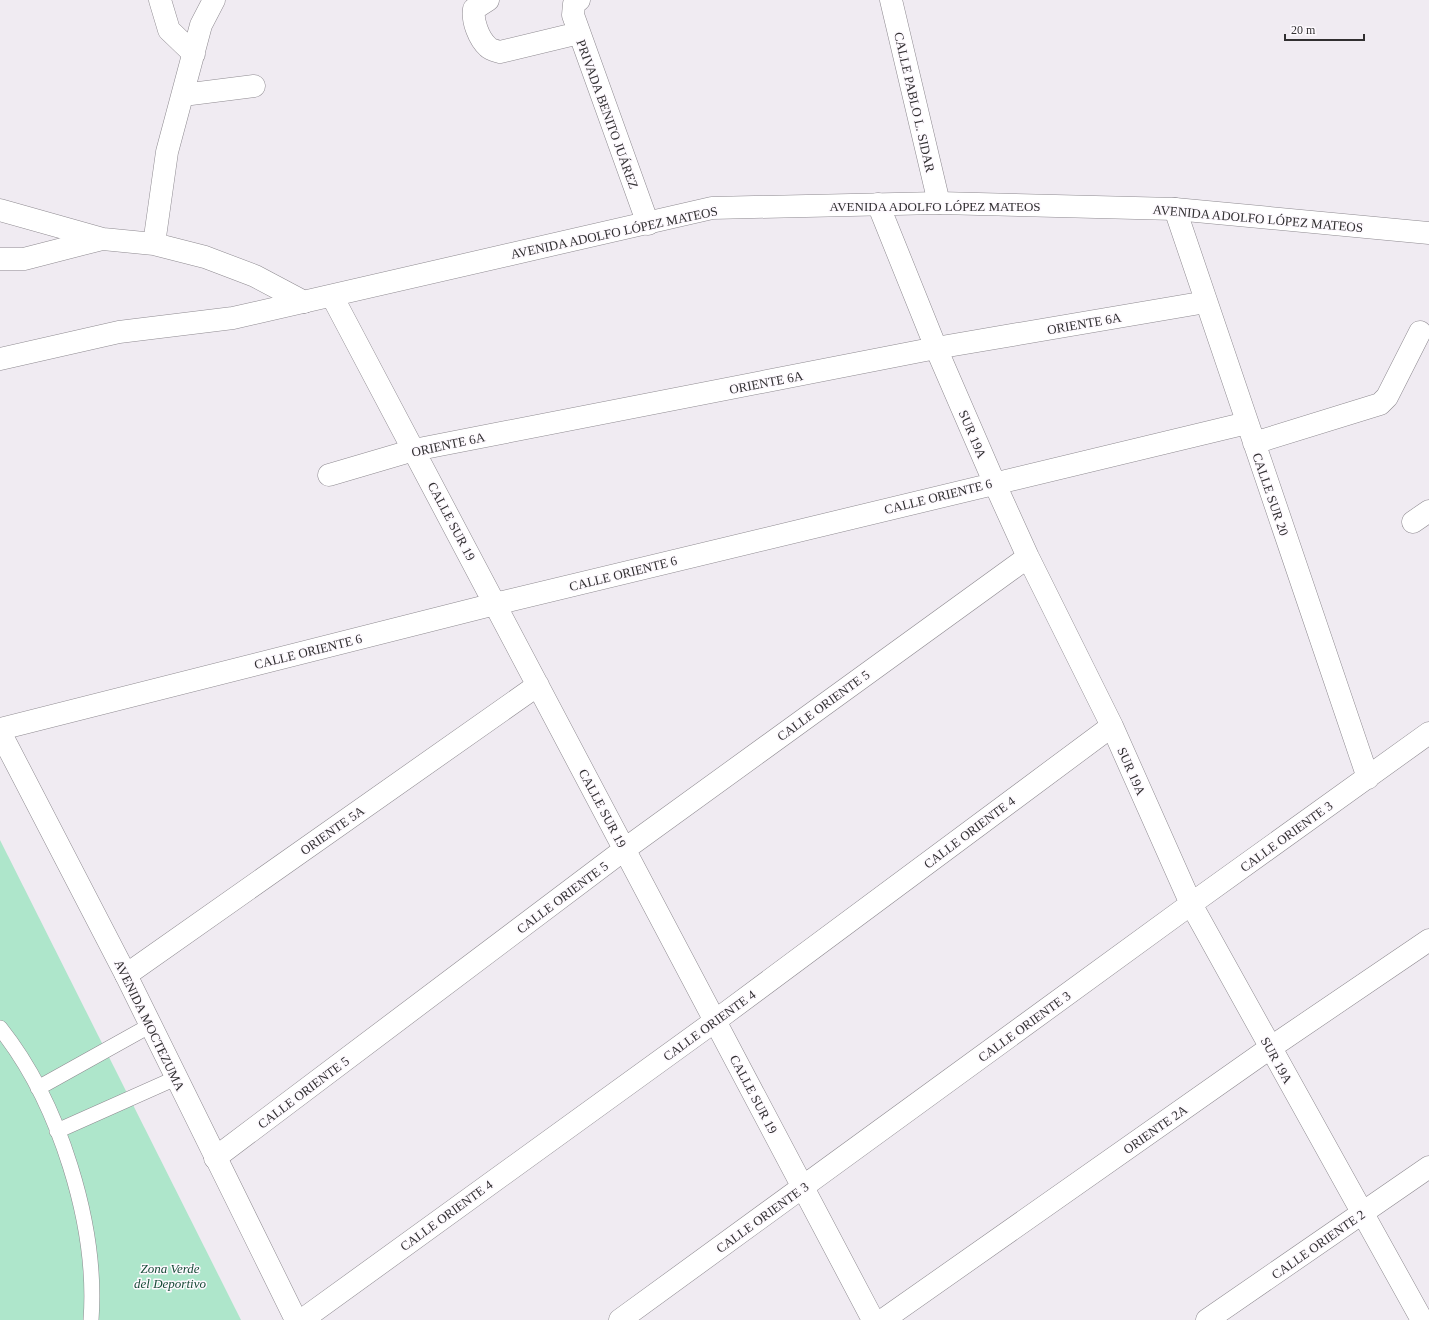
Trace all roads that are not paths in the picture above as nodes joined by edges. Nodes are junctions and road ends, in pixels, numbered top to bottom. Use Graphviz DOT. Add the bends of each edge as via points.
graph roads {
  1 [pos="160,0"];
  2 [pos="214,0"];
  3 [pos="488,0"];
  4 [pos="891,0"];
  5 [pos="576,2"];
  6 [pos="579,33"];
  7 [pos="194,54"];
  8 [pos="254,86"];
  9 [pos="183,95"];
  10 [pos="939,203"];
  11 [pos="878,204"];
  12 [pos="1175,209"];
  13 [pos="0,210"];
  14 [pos="648,224"];
  15 [pos="1429,233"];
  16 [pos="103,239"];
  17 [pos="154,244"];
  18 [pos="0,259"];
  19 [pos="332,296"];
  20 [pos="304,302"];
  21 [pos="1206,302"];
  22 [pos="1420,332"];
  23 [pos="936,348"];
  24 [pos="0,359"];
  25 [pos="1247,422"];
  26 [pos="1254,443"];
  27 [pos="414,450"];
  28 [pos="329,475"];
  29 [pos="994,482"];
  30 [pos="1028,557"];
  31 [pos="495,604"];
  32 [pos="538,685"];
  33 [pos="1112,726"];
  34 [pos="0,730"];
  35 [pos="1429,733"];
  36 [pos="1368,778"];
  37 [pos="625,849"];
  38 [pos="1190,904"];
  39 [pos="1429,940"];
  40 [pos="126,975"];
  41 [pos="715,1021"];
  42 [pos="151,1025"];
  43 [pos="0,1028"];
  44 [pos="1270,1048"];
  45 [pos="176,1078"];
  46 [pos="38,1088"];
  47 [pos="57,1131"];
  48 [pos="215,1158"];
  49 [pos="1429,1167"];
  50 [pos="803,1187"];
  51 [pos="1362,1213"];
  52 [pos="91,1320"];
  53 [pos="296,1320"];
  54 [pos="302,1320"];
  55 [pos="620,1320"];
  56 [pos="873,1320"];
  57 [pos="883,1320"];
  58 [pos="1207,1320"];
  59 [pos="1422,1320"];
  1 -- 7 [label="street" via="169,30"];
  2 -- 7 [label="street" via="201,25"];
  3 -- 6 [label="street" via="474,9 473,15 481,39 489,48 500,52"];
  4 -- 10 [label="street, CALLE PABLO L. SIDAR"];
  5 -- 6 [label="street, PRIVADA BENITO JUÁREZ" via="572,14"];
  6 -- 14 [label="street, PRIVADA BENITO JUÁREZ"];
  7 -- 9 [label="street"];
  8 -- 9 [label="street"];
  9 -- 17 [label="street" via="167,152"];
  10 -- 11 [label="street, AVENIDA ADOLFO LÓPEZ MATEOS"];
  10 -- 12 [label="street, AVENIDA ADOLFO LÓPEZ MATEOS"];
  11 -- 14 [label="street, AVENIDA ADOLFO LÓPEZ MATEOS" via="712,208"];
  11 -- 23 [label="street, SUR 19A"];
  12 -- 15 [label="street, AVENIDA ADOLFO LÓPEZ MATEOS"];
  12 -- 21 [label="street, CALLE SUR 20"];
  13 -- 16 [label="street"];
  14 -- 19 [label="street, AVENIDA ADOLFO LÓPEZ MATEOS"];
  16 -- 17 [label="street"];
  16 -- 18 [label="street" via="24,259"];
  17 -- 20 [label="street" via="205,257 255,276"];
  19 -- 20 [label="street, AVENIDA ADOLFO LÓPEZ MATEOS"];
  19 -- 27 [label="street, CALLE SUR 19"];
  20 -- 24 [label="street, AVENIDA ADOLFO LÓPEZ MATEOS" via="232,318 119,332"];
  21 -- 23 [label="street, ORIENTE 6A"];
  21 -- 25 [label="street, CALLE SUR 20"];
  22 -- 26 [label="street" via="1387,397 1380,404"];
  23 -- 27 [label="street, ORIENTE 6A"];
  23 -- 29 [label="street, SUR 19A"];
  25 -- 26 [label="street, CALLE SUR 20"];
  25 -- 29 [label="street, CALLE ORIENTE 6"];
  26 -- 36 [label="street, CALLE SUR 20"];
  27 -- 28 [label="street, ORIENTE 6A"];
  27 -- 31 [label="street, CALLE SUR 19"];
  29 -- 30 [label="street, SUR 19A"];
  29 -- 31 [label="street, CALLE ORIENTE 6"];
  30 -- 33 [label="street, SUR 19A"];
  30 -- 37 [label="street, CALLE ORIENTE 5"];
  31 -- 32 [label="street, CALLE SUR 19"];
  31 -- 34 [label="street, CALLE ORIENTE 6"];
  32 -- 37 [label="street, CALLE SUR 19"];
  32 -- 40 [label="street, ORIENTE 5A"];
  33 -- 38 [label="street, SUR 19A"];
  33 -- 41 [label="street, CALLE ORIENTE 4"];
  34 -- 40 [label="street, AVENIDA MOCTEZUMA"];
  35 -- 36 [label="street, CALLE ORIENTE 3"];
  36 -- 38 [label="street, CALLE ORIENTE 3"];
  37 -- 41 [label="street, CALLE SUR 19"];
  37 -- 48 [label="street, CALLE ORIENTE 5"];
  38 -- 44 [label="street, SUR 19A"];
  38 -- 50 [label="street, CALLE ORIENTE 3"];
  39 -- 44 [label="street, ORIENTE 2A"];
  40 -- 42 [label="street, AVENIDA MOCTEZUMA"];
  41 -- 50 [label="street, CALLE SUR 19"];
  41 -- 54 [label="street, CALLE ORIENTE 4"];
  42 -- 45 [label="street, AVENIDA MOCTEZUMA"];
  42 -- 46 [label="lane"];
  43 -- 46 [label="lane"];
  44 -- 51 [label="street, SUR 19A"];
  44 -- 57 [label="street, ORIENTE 2A"];
  45 -- 47 [label="lane"];
  45 -- 48 [label="street, AVENIDA MOCTEZUMA"];
  46 -- 47 [label="lane"];
  47 -- 52 [label="lane" via="77,1190 86,1232"];
  48 -- 53 [label="street, AVENIDA MOCTEZUMA"];
  49 -- 51 [label="street, CALLE ORIENTE 2"];
  50 -- 55 [label="street, CALLE ORIENTE 3"];
  50 -- 56 [label="street, CALLE SUR 19"];
  51 -- 58 [label="street, CALLE ORIENTE 2"];
  51 -- 59 [label="street, SUR 19A"];
}
